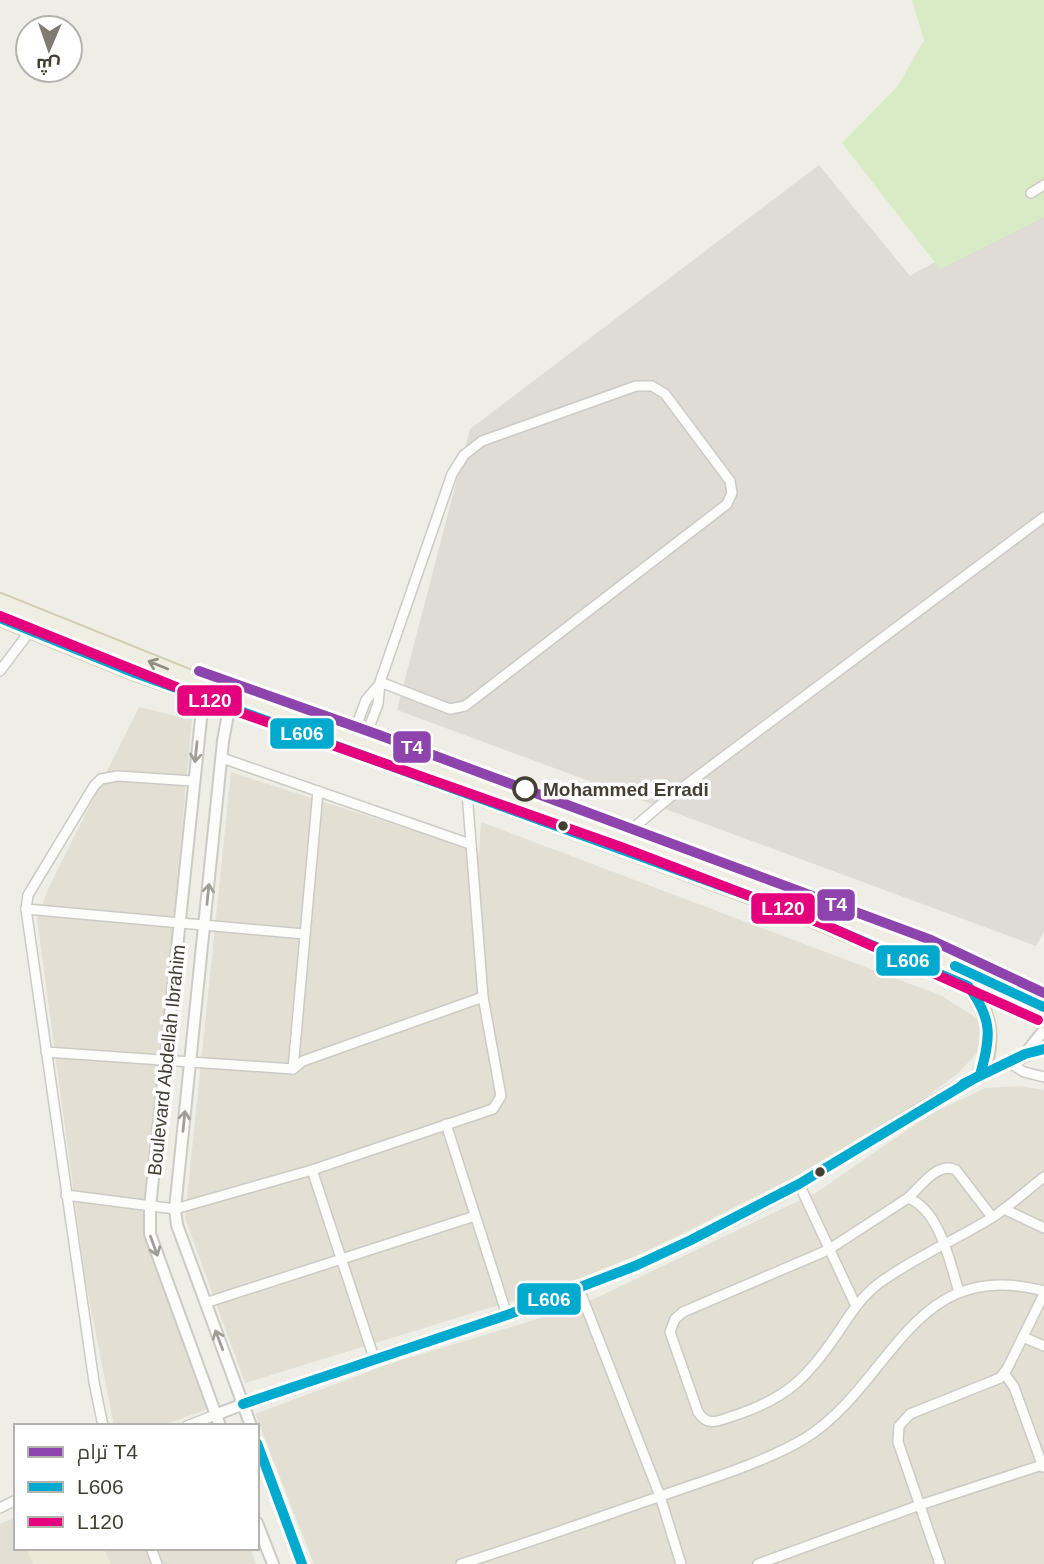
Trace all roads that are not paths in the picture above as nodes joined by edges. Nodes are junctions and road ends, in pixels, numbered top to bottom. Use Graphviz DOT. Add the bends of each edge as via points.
graph roads {
  1 [pos="1044,185"];
  2 [pos="1031,193"];
  3 [pos="1044,517"];
  4 [pos="0,601"];
  5 [pos="0,618"];
  6 [pos="30,631"];
  7 [pos="0,671"];
  8 [pos="379,684"];
  9 [pos="204,690"];
  10 [pos="233,701"];
  11 [pos="356,745"];
  12 [pos="222,758"];
  13 [pos="193,781"];
  14 [pos="318,792"];
  15 [pos="467,792"];
  16 [pos="626,834"];
  17 [pos="470,844"];
  18 [pos="613,845"];
  19 [pos="26,909"];
  20 [pos="180,922"];
  21 [pos="205,926"];
  22 [pos="304,934"];
  23 [pos="968,986"];
  24 [pos="483,997"];
  25 [pos="1044,1007"];
  26 [pos="1044,1022"];
  27 [pos="1044,1030"];
  28 [pos="1044,1049"];
  29 [pos="46,1052"];
  30 [pos="1025,1054"];
  31 [pos="166,1061"];
  32 [pos="191,1062"];
  33 [pos="1007,1062"];
  34 [pos="293,1069"];
  35 [pos="980,1075"];
  36 [pos="1044,1077"];
  37 [pos="446,1124"];
  38 [pos="312,1170"];
  39 [pos="1044,1177"];
  40 [pos="799,1184"];
  41 [pos="66,1195"];
  42 [pos="908,1198"];
  43 [pos="150,1207"];
  44 [pos="175,1209"];
  45 [pos="1004,1209"];
  46 [pos="475,1216"];
  47 [pos="992,1217"];
  48 [pos="1044,1228"];
  49 [pos="945,1244"];
  50 [pos="828,1250"];
  51 [pos="340,1258"];
  52 [pos="579,1289"];
  53 [pos="959,1292"];
  54 [pos="1044,1292"];
  55 [pos="205,1303"];
  56 [pos="856,1306"];
  57 [pos="507,1315"];
  58 [pos="1023,1337"];
  59 [pos="1044,1346"];
  60 [pos="374,1358"];
  61 [pos="1004,1373"];
  62 [pos="243,1404"];
  63 [pos="218,1420"];
  64 [pos="103,1424"];
  65 [pos="197,1424"];
  66 [pos="250,1424"];
  67 [pos="259,1447"];
  68 [pos="1043,1467"];
  69 [pos="660,1496"];
  70 [pos="920,1505"];
  71 [pos="259,1528"];
  72 [pos="273,1564"];
  73 [pos="302,1564"];
  74 [pos="461,1564"];
  75 [pos="681,1564"];
  76 [pos="758,1564"];
  77 [pos="940,1564"];
  1 -- 2 [label="street"];
  3 -- 16 [label="street"];
  9 -- 4 [label="main road, one-way"];
  5 -- 6 [label="main road"];
  6 -- 7 [label="street"];
  6 -- 9 [label="main road" via="135,673"];
  8 -- 8 [label="street" via="450,709 465,706 727,504 732,493 730,481 665,394 652,386 636,386 482,441 464,455 452,474"];
  8 -- 11 [label="street" via="378,704"];
  9 -- 10 [label="main road"];
  9 -- 13 [label="street, Boulevard Abdellah Ibrahim, one-way"];
  10 -- 11 [label="main road"];
  10 -- 12 [label="street, Boulevard Abdellah Ibrahim"];
  11 -- 15 [label="main road"];
  11 -- 16 [label="main road"];
  12 -- 14 [label="street"];
  21 -- 12 [label="street, Boulevard Abdellah Ibrahim, one-way"];
  13 -- 19 [label="street" via="101,779 28,895"];
  13 -- 20 [label="street, Boulevard Abdellah Ibrahim"];
  14 -- 17 [label="street"];
  14 -- 22 [label="street"];
  15 -- 17 [label="street"];
  15 -- 18 [label="main road"];
  16 -- 18 [label="street"];
  16 -- 25 [label="main road" via="828,911"];
  17 -- 24 [label="street"];
  18 -- 23 [label="main road" via="799,914"];
  19 -- 20 [label="street"];
  19 -- 29 [label="street"];
  20 -- 21 [label="street"];
  20 -- 31 [label="street, Boulevard Abdellah Ibrahim"];
  21 -- 22 [label="street"];
  21 -- 32 [label="street, Boulevard Abdellah Ibrahim"];
  22 -- 34 [label="street"];
  23 -- 26 [label="main road"];
  23 -- 35 [label="main road" via="988,1023 989,1045"];
  24 -- 34 [label="street" via="303,1061"];
  24 -- 37 [label="street" via="501,1096 494,1109"];
  27 -- 30 [label="street"];
  28 -- 30 [label="street"];
  29 -- 31 [label="street"];
  29 -- 41 [label="street"];
  30 -- 33 [label="street"];
  31 -- 32 [label="street"];
  31 -- 43 [label="street, Boulevard Abdellah Ibrahim"];
  32 -- 34 [label="street"];
  44 -- 32 [label="street, Boulevard Abdellah Ibrahim, one-way"];
  33 -- 35 [label="street"];
  33 -- 36 [label="street"];
  35 -- 40 [label="street"];
  37 -- 38 [label="street"];
  37 -- 46 [label="street"];
  38 -- 44 [label="street"];
  38 -- 51 [label="street"];
  39 -- 45 [label="street"];
  40 -- 50 [label="street"];
  40 -- 52 [label="street" via="691,1240"];
  41 -- 43 [label="street"];
  41 -- 64 [label="street"];
  42 -- 47 [label="street" via="939,1170 951,1167"];
  42 -- 49 [label="street" via="929,1214"];
  42 -- 50 [label="street"];
  43 -- 44 [label="street"];
  43 -- 63 [label="street, Boulevard Abdellah Ibrahim, one-way" via="150,1234"];
  44 -- 55 [label="street, Boulevard Abdellah Ibrahim"];
  45 -- 47 [label="street"];
  45 -- 48 [label="street"];
  46 -- 51 [label="street"];
  46 -- 57 [label="street"];
  47 -- 49 [label="street"];
  49 -- 53 [label="street"];
  49 -- 56 [label="street" via="886,1278"];
  50 -- 56 [label="street"];
  50 -- 56 [label="street" via="675,1319 671,1337 701,1417 716,1422 791,1389 817,1363"];
  51 -- 55 [label="street"];
  51 -- 60 [label="street"];
  52 -- 57 [label="street"];
  52 -- 69 [label="street"];
  53 -- 54 [label="street" via="991,1286"];
  53 -- 69 [label="street" via="923,1313 855,1395 806,1438"];
  54 -- 58 [label="street"];
  62 -- 55 [label="street, Boulevard Abdellah Ibrahim, one-way"];
  57 -- 60 [label="street"];
  58 -- 59 [label="street"];
  58 -- 61 [label="street"];
  60 -- 62 [label="street"];
  61 -- 68 [label="street" via="1014,1387"];
  61 -- 70 [label="street" via="989,1384 902,1421 897,1437"];
  62 -- 63 [label="street"];
  62 -- 66 [label="street, Boulevard Abdellah Ibrahim"];
  63 -- 65 [label="street"];
  67 -- 73 [label="street"];
  68 -- 70 [label="street"];
  69 -- 74 [label="street"];
  69 -- 75 [label="street"];
  70 -- 76 [label="street"];
  70 -- 77 [label="street"];
  71 -- 72 [label="street"];
}
